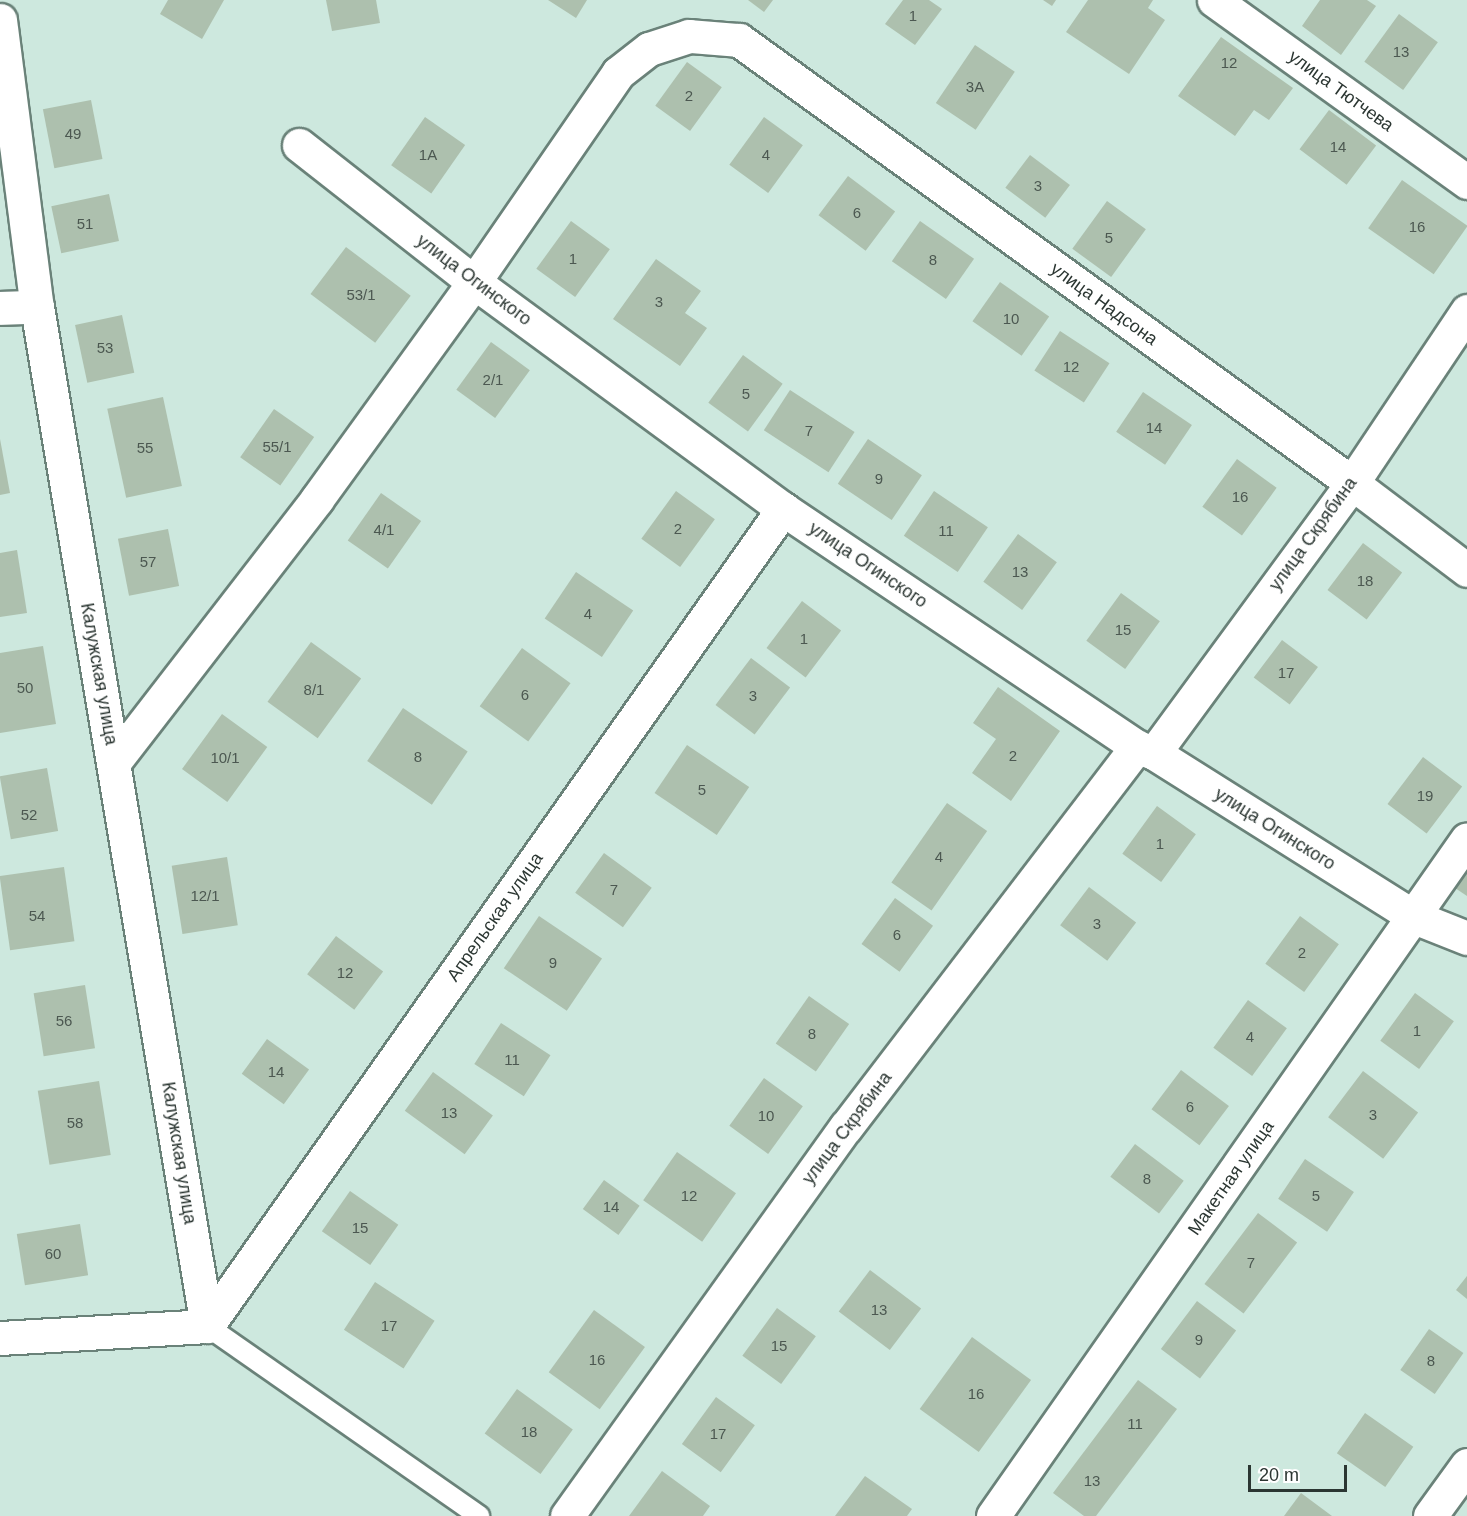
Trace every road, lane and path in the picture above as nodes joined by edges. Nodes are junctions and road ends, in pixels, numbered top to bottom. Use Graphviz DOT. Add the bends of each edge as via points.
graph roads {
  1 [pos="1214,0"];
  2 [pos="0,20"];
  3 [pos="299,145"];
  4 [pos="1467,182"];
  5 [pos="474,282"];
  6 [pos="37,307"];
  7 [pos="0,308"];
  8 [pos="1467,312"];
  9 [pos="1352,483"];
  10 [pos="783,508"];
  11 [pos="1467,570"];
  12 [pos="1145,750"];
  13 [pos="114,762"];
  14 [pos="1467,838"];
  15 [pos="1414,917"];
  16 [pos="1467,938"];
  17 [pos="207,1326"];
  18 [pos="0,1338"];
  19 [pos="1467,1465"];
  20 [pos="479,1516"];
  21 [pos="567,1516"];
  22 [pos="993,1516"];
  23 [pos="1430,1516"];
  1 -- 4 [label="street, улица Тютчева"];
  2 -- 6 [label="street, Калужская улица"];
  3 -- 5 [label="street, улица Огинского"];
  5 -- 9 [label="street, улица Надсона" via="618,73 649,49 689,36 739,40"];
  5 -- 10 [label="street, улица Огинского"];
  5 -- 13 [label="street" via="317,499"];
  6 -- 7 [label="street"];
  6 -- 13 [label="street, Калужская улица"];
  8 -- 9 [label="street, улица Скрябина"];
  9 -- 11 [label="street, улица Надсона"];
  9 -- 12 [label="street, улица Скрябина"];
  10 -- 12 [label="street, улица Огинского"];
  10 -- 17 [label="street, Апрельская улица"];
  12 -- 15 [label="street, улица Огинского"];
  12 -- 21 [label="street, улица Скрябина" via="846,1127"];
  13 -- 17 [label="street, Калужская улица"];
  14 -- 15 [label="street, Макетная улица"];
  15 -- 16 [label="street, улица Огинского"];
  15 -- 22 [label="street, Макетная улица"];
  17 -- 18 [label="street"];
  17 -- 20 [label="lane"];
  19 -- 23 [label="street"];
}
